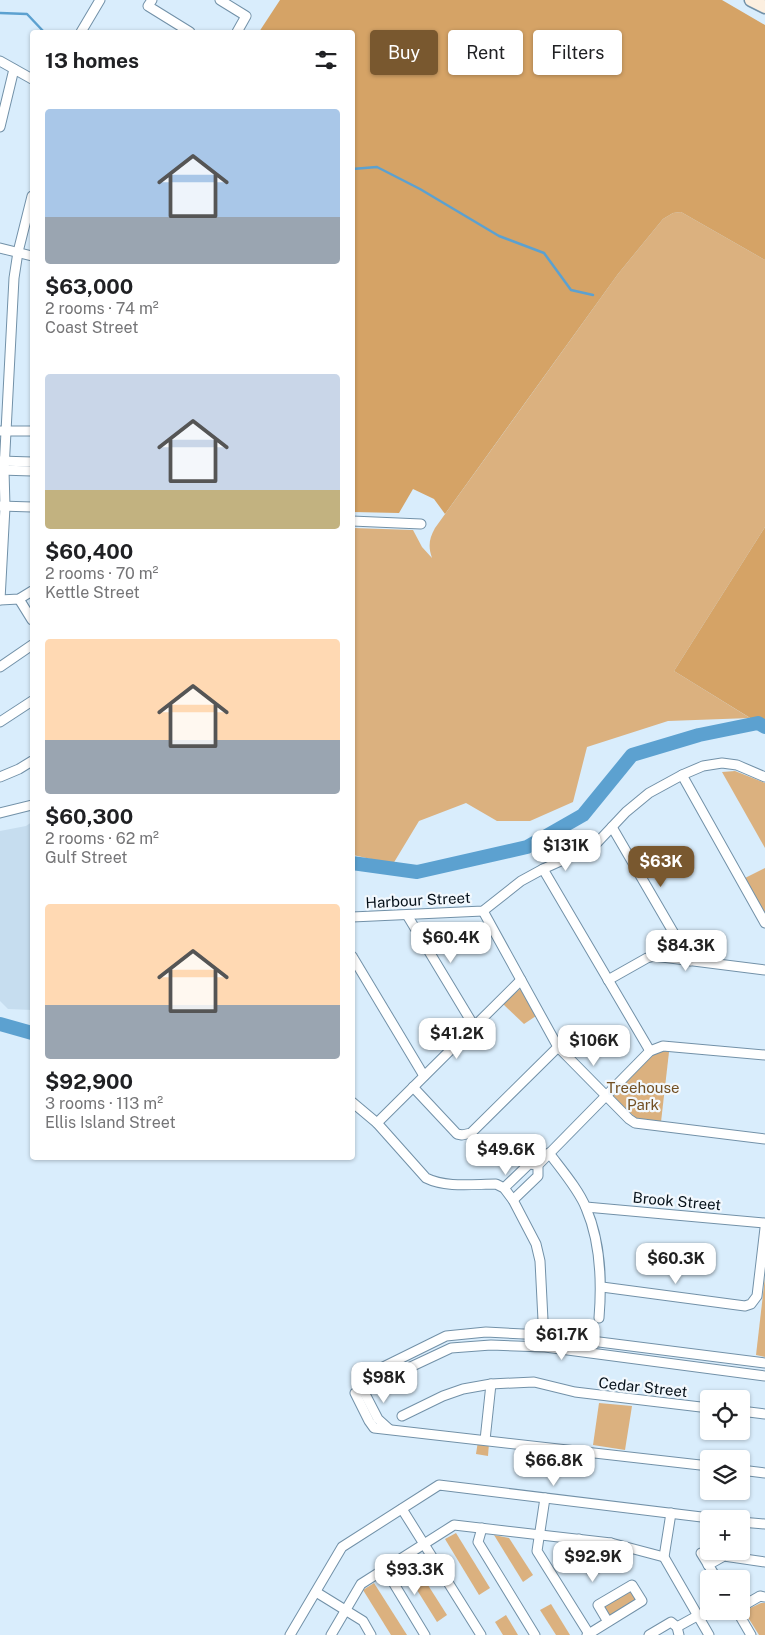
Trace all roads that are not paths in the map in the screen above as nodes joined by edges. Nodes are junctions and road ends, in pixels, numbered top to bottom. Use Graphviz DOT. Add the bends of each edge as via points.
graph roads {
  1 [pos="100,0"];
  2 [pos="152,0"];
  3 [pos="220,0"];
  4 [pos="82,30"];
  5 [pos="187,30"];
  6 [pos="238,30"];
  7 [pos="0,61"];
  8 [pos="14,69"];
  9 [pos="30,78"];
  10 [pos="0,127"];
  11 [pos="30,204"];
  12 [pos="0,248"];
  13 [pos="18,252"];
  14 [pos="30,255"];
  15 [pos="4,431"];
  16 [pos="30,431"];
  17 [pos="30,462"];
  18 [pos="2,466"];
  19 [pos="30,471"];
  20 [pos="3,506"];
  21 [pos="30,507"];
  22 [pos="355,521"];
  23 [pos="420,524"];
  24 [pos="30,592"];
  25 [pos="0,600"];
  26 [pos="19,600"];
  27 [pos="30,617"];
  28 [pos="30,646"];
  29 [pos="0,667"];
  30 [pos="30,702"];
  31 [pos="0,722"];
  32 [pos="30,762"];
  33 [pos="682,775"];
  34 [pos="0,777"];
  35 [pos="765,777"];
  36 [pos="30,806"];
  37 [pos="0,813"];
  38 [pos="612,827"];
  39 [pos="543,869"];
  40 [pos="483,911"];
  41 [pos="407,915"];
  42 [pos="355,917"];
  43 [pos="765,922"];
  44 [pos="355,961"];
  45 [pos="690,961"];
  46 [pos="765,970"];
  47 [pos="521,980"];
  48 [pos="608,980"];
  49 [pos="474,1026"];
  50 [pos="558,1047"];
  51 [pos="650,1051"];
  52 [pos="765,1055"];
  53 [pos="424,1076"];
  54 [pos="413,1087"];
  55 [pos="606,1096"];
  56 [pos="355,1104"];
  57 [pos="377,1123"];
  58 [pos="765,1139"];
  59 [pos="550,1153"];
  60 [pos="538,1165"];
  61 [pos="504,1188"];
  62 [pos="513,1200"];
  63 [pos="586,1206"];
  64 [pos="765,1223"];
  65 [pos="765,1228"];
  66 [pos="602,1287"];
  67 [pos="600,1318"];
  68 [pos="544,1335"];
  69 [pos="545,1347"];
  70 [pos="765,1363"];
  71 [pos="765,1376"];
  72 [pos="491,1384"];
  73 [pos="359,1392"];
  74 [pos="700,1407"];
  75 [pos="750,1412"];
  76 [pos="765,1414"];
  77 [pos="402,1416"];
  78 [pos="485,1440"];
  79 [pos="700,1465"];
  80 [pos="750,1471"];
  81 [pos="765,1473"];
  82 [pos="545,1498"];
  83 [pos="402,1509"];
  84 [pos="672,1513"];
  85 [pos="700,1517"];
  86 [pos="750,1523"];
  87 [pos="765,1524"];
  88 [pos="482,1528"];
  89 [pos="539,1534"];
  90 [pos="579,1539"];
  91 [pos="611,1543"];
  92 [pos="424,1544"];
  93 [pos="664,1557"];
  94 [pos="705,1560"];
  95 [pos="765,1562"];
  96 [pos="708,1565"];
  97 [pos="385,1569"];
  98 [pos="711,1570"];
  99 [pos="316,1592"];
  100 [pos="765,1597"];
  101 [pos="750,1602"];
  102 [pos="346,1610"];
  103 [pos="697,1616"];
  104 [pos="742,1620"];
  105 [pos="608,1622"];
  106 [pos="678,1631"];
  107 [pos="588,1634"];
  108 [pos="290,1635"];
  109 [pos="331,1635"];
  110 [pos="371,1635"];
  111 [pos="425,1635"];
  112 [pos="481,1635"];
  113 [pos="535,1635"];
  114 [pos="650,1635"];
  115 [pos="709,1635"];
  116 [pos="751,1635"];
  1 -- 4 [label="street"];
  2 -- 5 [label="street" via="148,6"];
  3 -- 6 [label="street" via="246,16"];
  7 -- 8 [label="street"];
  8 -- 9 [label="street"];
  8 -- 10 [label="street"];
  11 -- 13 [label="street"];
  12 -- 13 [label="street"];
  13 -- 14 [label="street"];
  13 -- 15 [label="street"];
  15 -- 16 [label="street"];
  15 -- 18 [label="street"];
  17 -- 18 [label="street"];
  18 -- 19 [label="street"];
  18 -- 20 [label="street"];
  20 -- 21 [label="street"];
  20 -- 25 [label="street"];
  22 -- 23 [label="street"];
  24 -- 26 [label="street"];
  25 -- 26 [label="street"];
  26 -- 27 [label="street"];
  28 -- 29 [label="street"];
  30 -- 31 [label="street"];
  32 -- 34 [label="street"];
  33 -- 35 [label="street, Harbour Street" via="722,763"];
  33 -- 38 [label="street, Harbour Street" via="649,793"];
  33 -- 43 [label="street"];
  36 -- 37 [label="street"];
  38 -- 39 [label="street, Harbour Street" via="594,846"];
  38 -- 45 [label="street"];
  39 -- 40 [label="street, Harbour Street" via="510,888"];
  39 -- 48 [label="street"];
  40 -- 41 [label="street, Harbour Street"];
  40 -- 47 [label="street"];
  41 -- 42 [label="street, Harbour Street"];
  41 -- 49 [label="street"];
  44 -- 53 [label="street"];
  45 -- 46 [label="street"];
  45 -- 48 [label="street" via="654,956"];
  47 -- 49 [label="street"];
  47 -- 50 [label="street"];
  48 -- 51 [label="street"];
  49 -- 53 [label="street"];
  50 -- 54 [label="street" via="471,1133 457,1134"];
  50 -- 55 [label="street"];
  51 -- 52 [label="street" via="663,1046"];
  51 -- 55 [label="street"];
  53 -- 54 [label="street"];
  54 -- 57 [label="street"];
  55 -- 58 [label="street" via="635,1123"];
  55 -- 59 [label="street"];
  56 -- 57 [label="street"];
  57 -- 61 [label="street" via="433,1182 496,1184"];
  59 -- 60 [label="street"];
  59 -- 63 [label="street"];
  60 -- 61 [label="street" via="529,1164"];
  60 -- 62 [label="street" via="538,1176"];
  61 -- 62 [label="street"];
  62 -- 68 [label="street" via="536,1244"];
  63 -- 64 [label="street, Brook Street"];
  63 -- 66 [label="street" via="600,1262"];
  65 -- 66 [label="street" via="757,1296 751,1304 745,1306"];
  66 -- 67 [label="street"];
  68 -- 69 [label="street"];
  68 -- 70 [label="street"];
  68 -- 73 [label="street" via="486,1332 446,1336 369,1374"];
  69 -- 71 [label="street"];
  69 -- 73 [label="street" via="490,1345 451,1348"];
  72 -- 74 [label="street, Cedar Street" via="534,1382 575,1392"];
  72 -- 77 [label="street, Cedar Street" via="443,1396"];
  72 -- 78 [label="street"];
  73 -- 78 [label="street" via="374,1428"];
  75 -- 76 [label="street"];
  78 -- 79 [label="street"];
  80 -- 81 [label="street"];
  82 -- 83 [label="street" via="440,1485"];
  82 -- 84 [label="street"];
  82 -- 89 [label="street"];
  83 -- 92 [label="street"];
  83 -- 99 [label="street" via="342,1547"];
  84 -- 85 [label="street"];
  84 -- 93 [label="street"];
  86 -- 87 [label="street"];
  88 -- 89 [label="street"];
  88 -- 92 [label="street" via="454,1525"];
  88 -- 113 [label="street" via="478,1542"];
  89 -- 90 [label="street"];
  89 -- 107 [label="street" via="538,1551"];
  90 -- 91 [label="street"];
  90 -- 91 [label="street" via="580,1553 591,1571 609,1563"];
  91 -- 93 [label="street"];
  92 -- 97 [label="street"];
  92 -- 112 [label="street"];
  93 -- 103 [label="street"];
  94 -- 96 [label="street"];
  95 -- 96 [label="street" via="724,1556"];
  96 -- 98 [label="street"];
  97 -- 102 [label="street" via="362,1584"];
  97 -- 111 [label="street"];
  99 -- 102 [label="street"];
  99 -- 108 [label="street"];
  100 -- 101 [label="street"];
  102 -- 109 [label="street"];
  102 -- 110 [label="street" via="363,1621"];
  103 -- 106 [label="street"];
  103 -- 115 [label="street"];
  104 -- 116 [label="street"];
  105 -- 105 [label="street" via="642,1601 632,1585 598,1605"];
  105 -- 107 [label="street"];
  106 -- 114 [label="street" via="671,1622"];
}
